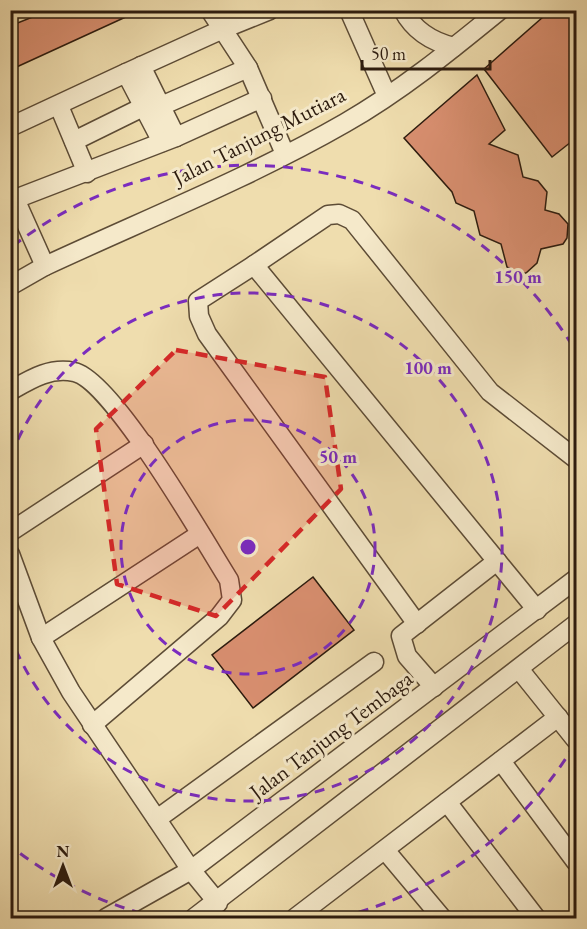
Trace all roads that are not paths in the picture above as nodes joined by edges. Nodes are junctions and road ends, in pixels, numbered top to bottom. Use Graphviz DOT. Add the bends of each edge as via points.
graph roads {
  1 [pos="210,10"];
  2 [pos="270,10"];
  3 [pos="348,10"];
  4 [pos="403,10"];
  5 [pos="500,10"];
  6 [pos="223,28"];
  7 [pos="454,47"];
  8 [pos="248,68"];
  9 [pos="134,70"];
  10 [pos="387,96"];
  11 [pos="262,98"];
  12 [pos="59,106"];
  13 [pos="152,106"];
  14 [pos="10,127"];
  15 [pos="169,139"];
  16 [pos="74,141"];
  17 [pos="285,154"];
  18 [pos="87,173"];
  19 [pos="13,200"];
  20 [pos="18,225"];
  21 [pos="254,265"];
  22 [pos="45,266"];
  23 [pos="15,281"];
  24 [pos="10,391"];
  25 [pos="144,444"];
  26 [pos="576,459"];
  27 [pos="10,532"];
  28 [pos="200,534"];
  29 [pos="10,554"];
  30 [pos="497,561"];
  31 [pos="576,579"];
  32 [pos="537,610"];
  33 [pos="417,624"];
  34 [pos="576,624"];
  35 [pos="41,638"];
  36 [pos="374,662"];
  37 [pos="519,669"];
  38 [pos="434,687"];
  39 [pos="558,717"];
  40 [pos="92,725"];
  41 [pos="576,740"];
  42 [pos="501,761"];
  43 [pos="447,802"];
  44 [pos="157,819"];
  45 [pos="385,850"];
  46 [pos="576,862"];
  47 [pos="191,870"];
  48 [pos="218,903"];
  49 [pos="307,915"];
  50 [pos="106,918"];
  51 [pos="194,918"];
  52 [pos="442,918"];
  53 [pos="536,918"];
  1 -- 6 [label="lane"];
  2 -- 6 [label="lane"];
  3 -- 10 [label="lane"];
  4 -- 7 [label="lane" via="433,42"];
  5 -- 7 [label="lane, Jalan Tanjung Mutiara"];
  6 -- 8 [label="lane"];
  6 -- 9 [label="lane"];
  7 -- 10 [label="lane, Jalan Tanjung Mutiara"];
  8 -- 11 [label="lane"];
  8 -- 13 [label="lane"];
  9 -- 12 [label="lane"];
  9 -- 13 [label="lane"];
  10 -- 17 [label="lane, Jalan Tanjung Mutiara"];
  11 -- 15 [label="lane"];
  11 -- 17 [label="lane"];
  12 -- 14 [label="lane"];
  12 -- 16 [label="lane"];
  13 -- 15 [label="lane"];
  13 -- 16 [label="lane"];
  15 -- 18 [label="lane"];
  16 -- 18 [label="lane"];
  17 -- 22 [label="lane, Jalan Tanjung Mutiara"];
  18 -- 19 [label="lane"];
  19 -- 20 [label="lane"];
  20 -- 22 [label="lane"];
  21 -- 26 [label="lane" via="328,215 339,214 351,220 490,392"];
  21 -- 30 [label="lane"];
  21 -- 33 [label="lane" via="198,301 207,334"];
  22 -- 23 [label="lane, Jalan Tanjung Mutiara"];
  24 -- 25 [label="lane" via="42,372 75,372 92,381"];
  25 -- 27 [label="lane"];
  25 -- 28 [label="lane"];
  28 -- 35 [label="lane"];
  28 -- 40 [label="lane" via="229,580 232,600 219,617"];
  29 -- 35 [label="lane"];
  30 -- 32 [label="lane"];
  30 -- 33 [label="lane"];
  31 -- 32 [label="lane, Jalan Tanjung Tembaga"];
  32 -- 38 [label="lane, Jalan Tanjung Tembaga"];
  33 -- 38 [label="lane" via="401,636 407,656"];
  34 -- 37 [label="lane"];
  35 -- 40 [label="lane"];
  36 -- 44 [label="lane"];
  37 -- 39 [label="lane"];
  37 -- 48 [label="lane"];
  38 -- 47 [label="lane, Jalan Tanjung Tembaga"];
  39 -- 41 [label="lane"];
  39 -- 42 [label="lane"];
  40 -- 44 [label="lane"];
  42 -- 43 [label="lane"];
  42 -- 46 [label="lane"];
  43 -- 45 [label="lane"];
  43 -- 53 [label="lane"];
  44 -- 47 [label="lane"];
  45 -- 49 [label="lane"];
  45 -- 52 [label="lane"];
  47 -- 48 [label="lane"];
  47 -- 50 [label="lane, Jalan Tanjung Tembaga"];
  48 -- 51 [label="lane"];
}
